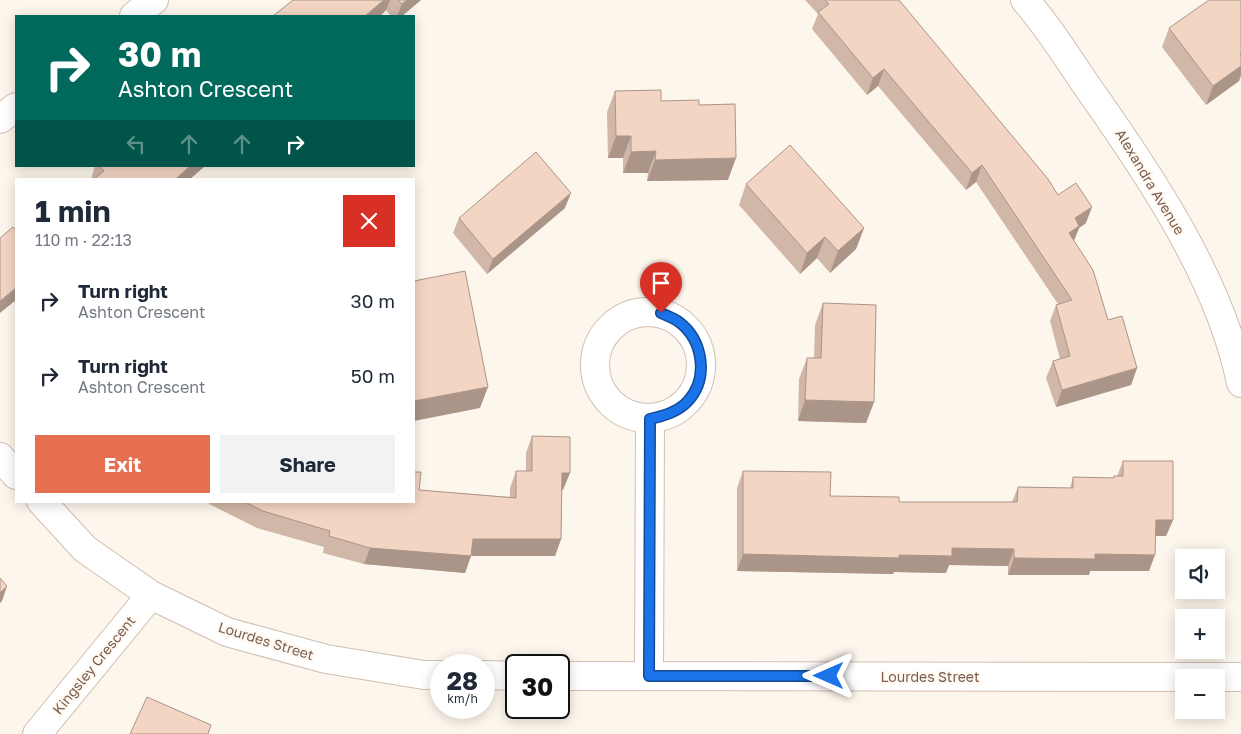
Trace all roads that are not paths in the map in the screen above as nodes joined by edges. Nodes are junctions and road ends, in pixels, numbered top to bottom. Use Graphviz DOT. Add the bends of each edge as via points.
graph roads {
  1 [pos="154,0"];
  2 [pos="1037,4"];
  3 [pos="135,15"];
  4 [pos="15,108"];
  5 [pos="0,119"];
  6 [pos="1241,383"];
  7 [pos="650,419"];
  8 [pos="0,457"];
  9 [pos="15,474"];
  10 [pos="43,503"];
  11 [pos="151,595"];
  12 [pos="430,675"];
  13 [pos="570,676"];
  14 [pos="649,676"];
  15 [pos="1241,677"];
  16 [pos="37,734"];
  1 -- 3 [label="street"];
  2 -- 6 [label="street, Alexandra Avenue" via="1130,147 1198,262 1236,355"];
  4 -- 5 [label="street"];
  7 -- 14 [label="street"];
  8 -- 9 [label="street"];
  10 -- 11 [label="street, Lourdes Street" via="85,549"];
  11 -- 12 [label="street, Lourdes Street" via="227,632 326,659"];
  11 -- 16 [label="street, Kingsley Crescent"];
  13 -- 14 [label="street, Lourdes Street"];
  14 -- 15 [label="street, Lourdes Street"];
}
